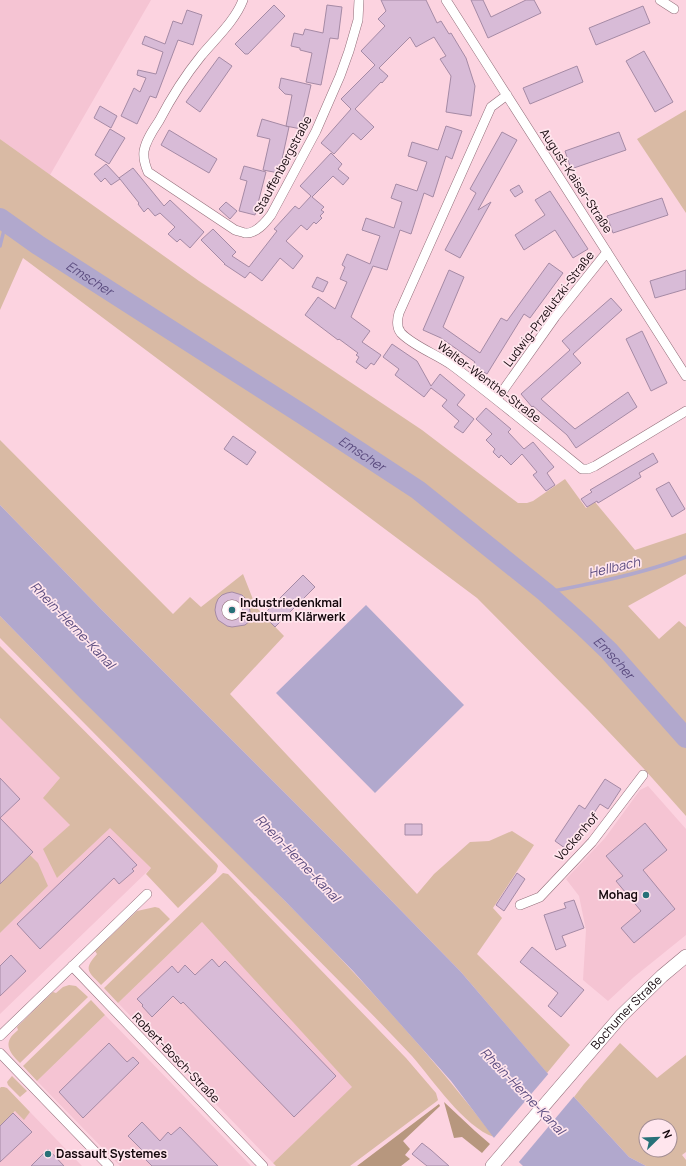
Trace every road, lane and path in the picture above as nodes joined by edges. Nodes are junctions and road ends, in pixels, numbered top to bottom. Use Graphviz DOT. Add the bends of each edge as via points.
graph roads {
  1 [pos="243,0"];
  2 [pos="359,0"];
  3 [pos="446,0"];
  4 [pos="660,0"];
  5 [pos="674,10"];
  6 [pos="507,95"];
  7 [pos="607,252"];
  8 [pos="686,376"];
  9 [pos="497,399"];
  10 [pos="686,411"];
  11 [pos="642,775"];
  12 [pos="147,894"];
  13 [pos="520,906"];
  14 [pos="686,956"];
  15 [pos="72,966"];
  16 [pos="0,1036"];
  17 [pos="0,1053"];
  18 [pos="109,1166"];
  19 [pos="263,1166"];
  20 [pos="492,1166"];
  1 -- 2 [label="street, Stauffenbergstraße" via="234,18 178,86 149,137 144,150 144,163 148,172 235,230 245,233 255,231 271,215 316,131 350,51 358,20"];
  3 -- 6 [label="street, August-Kaiser-Straße"];
  4 -- 5 [label="street"];
  6 -- 7 [label="street, August-Kaiser-Straße"];
  6 -- 9 [label="street, Walter-Wenthe-Straße" via="491,107 399,313 397,323 400,332 409,340 444,360"];
  7 -- 8 [label="street, August-Kaiser-Straße"];
  7 -- 9 [label="street, Ludwig-Przelutzki-Straße" via="555,317"];
  9 -- 10 [label="street, Walter-Wenthe-Straße" via="582,469 595,466"];
  11 -- 13 [label="street, Vockenhof" via="592,842 540,897"];
  12 -- 15 [label="street"];
  14 -- 20 [label="main road, Bochumer Straße" via="621,1016"];
  15 -- 16 [label="street"];
  15 -- 19 [label="street, Robert-Bosch-Straße"];
  17 -- 18 [label="street"];
}
